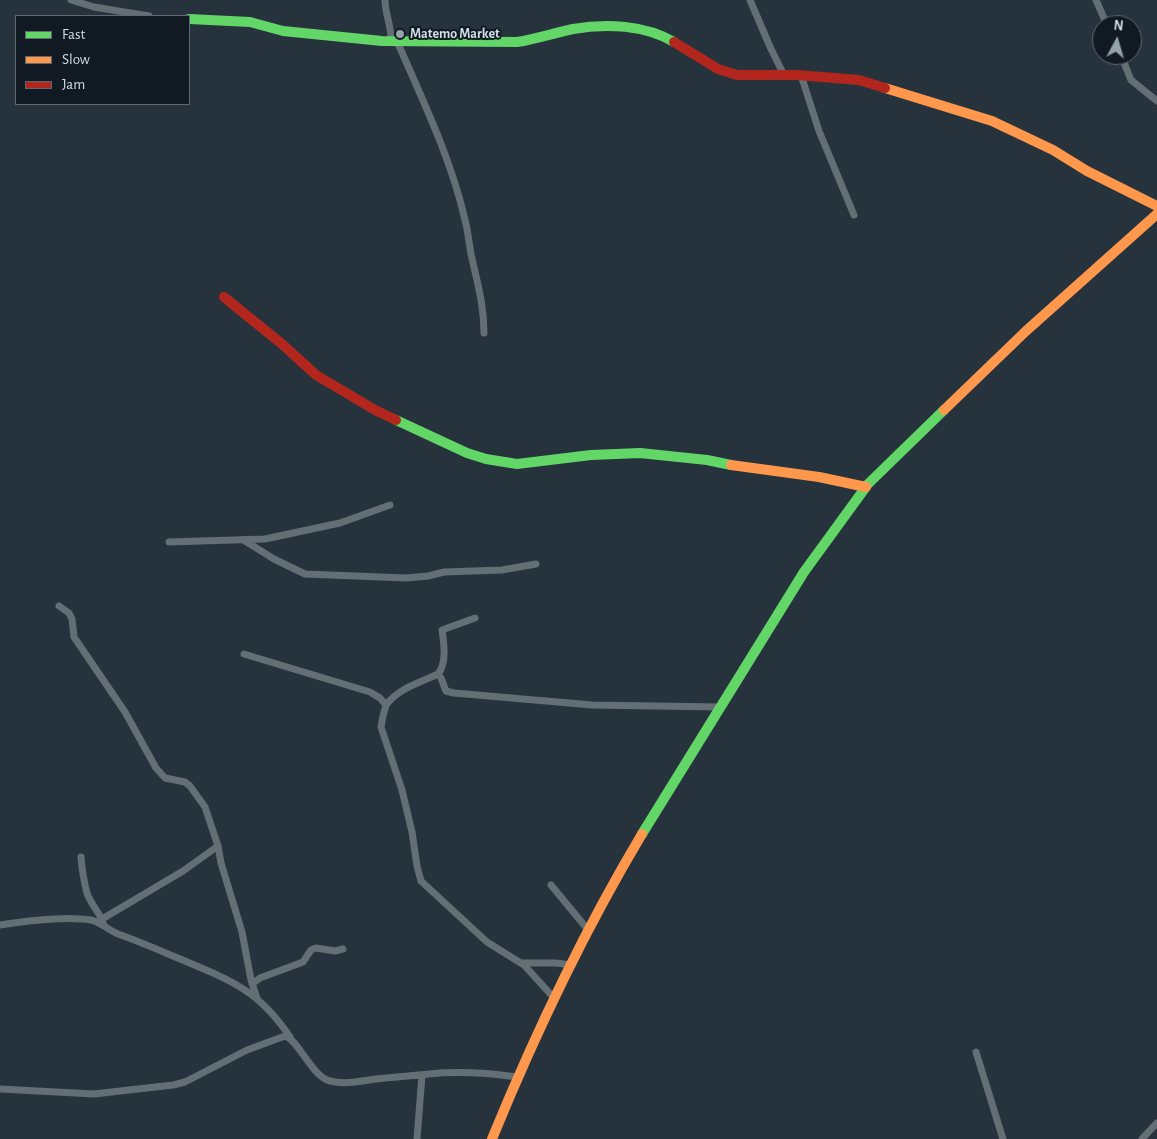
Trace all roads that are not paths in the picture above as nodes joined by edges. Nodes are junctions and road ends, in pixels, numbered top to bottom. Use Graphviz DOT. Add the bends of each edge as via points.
graph roads {
  1 [pos="70,0"];
  2 [pos="384,0"];
  3 [pos="750,0"];
  4 [pos="1096,0"];
  5 [pos="142,15"];
  6 [pos="1103,15"];
  7 [pos="190,19"];
  8 [pos="394,41"];
  9 [pos="1125,65"];
  10 [pos="784,75"];
  11 [pos="801,75"];
  12 [pos="1157,101"];
  13 [pos="1157,206"];
  14 [pos="1157,214"];
  15 [pos="854,215"];
  16 [pos="224,297"];
  17 [pos="484,333"];
  18 [pos="866,487"];
  19 [pos="390,505"];
  20 [pos="245,541"];
  21 [pos="169,542"];
  22 [pos="536,564"];
  23 [pos="59,606"];
  24 [pos="474,618"];
  25 [pos="244,654"];
  26 [pos="438,674"];
  27 [pos="380,698"];
  28 [pos="392,698"];
  29 [pos="386,705"];
  30 [pos="720,707"];
  31 [pos="218,846"];
  32 [pos="82,857"];
  33 [pos="551,885"];
  34 [pos="100,920"];
  35 [pos="0,925"];
  36 [pos="588,931"];
  37 [pos="343,949"];
  38 [pos="521,963"];
  39 [pos="571,965"];
  40 [pos="252,984"];
  41 [pos="257,998"];
  42 [pos="554,998"];
  43 [pos="290,1037"];
  44 [pos="976,1052"];
  45 [pos="422,1075"];
  46 [pos="517,1077"];
  47 [pos="0,1089"];
  48 [pos="1157,1123"];
  49 [pos="417,1139"];
  50 [pos="492,1139"];
  51 [pos="1003,1139"];
  52 [pos="1142,1139"];
  1 -- 5 [label="street" via="94,8"];
  2 -- 8 [label="street"];
  3 -- 10 [label="street"];
  4 -- 6 [label="street"];
  7 -- 8 [label="street" via="250,22 283,30"];
  8 -- 10 [label="street" via="518,42 574,29 623,27 663,36 726,73"];
  8 -- 17 [label="street" via="445,154 457,190 480,285"];
  9 -- 12 [label="street" via="1131,80"];
  10 -- 11 [label="street"];
  11 -- 13 [label="street" via="859,80 992,121"];
  11 -- 15 [label="street" via="819,131"];
  14 -- 18 [label="street" via="1026,331"];
  16 -- 18 [label="street" via="316,375 375,410 486,459 517,464 640,453 707,460"];
  18 -- 30 [label="street" via="804,572"];
  19 -- 20 [label="street" via="340,523"];
  20 -- 21 [label="street"];
  20 -- 22 [label="street" via="305,574 406,578"];
  23 -- 31 [label="street" via="69,613 74,637 125,712 156,768 165,778 185,782 198,795"];
  24 -- 26 [label="street" via="442,630 442,668"];
  25 -- 27 [label="street" via="370,692"];
  26 -- 28 [label="street"];
  26 -- 30 [label="street" via="446,691 454,693 592,705"];
  27 -- 28 [label="street"];
  27 -- 29 [label="street"];
  28 -- 29 [label="street"];
  29 -- 38 [label="street" via="382,727 402,790 421,881 487,942"];
  30 -- 36 [label="street" via="638,841"];
  31 -- 34 [label="street" via="183,871"];
  31 -- 40 [label="street" via="242,932"];
  32 -- 34 [label="street" via="87,894"];
  33 -- 36 [label="street"];
  34 -- 35 [label="street" via="41,920"];
  34 -- 41 [label="street" via="113,932 212,972"];
  36 -- 39 [label="street"];
  37 -- 40 [label="street" via="316,948 302,962"];
  38 -- 39 [label="street"];
  38 -- 42 [label="street"];
  39 -- 42 [label="street"];
  40 -- 41 [label="street"];
  41 -- 43 [label="street" via="277,1017"];
  42 -- 46 [label="street"];
  43 -- 45 [label="street" via="321,1076 330,1081"];
  43 -- 47 [label="street" via="280,1037 247,1050 173,1085 94,1094"];
  44 -- 51 [label="street"];
  45 -- 46 [label="street" via="468,1073"];
  45 -- 49 [label="street"];
  46 -- 50 [label="street"];
  48 -- 52 [label="street"];
}
